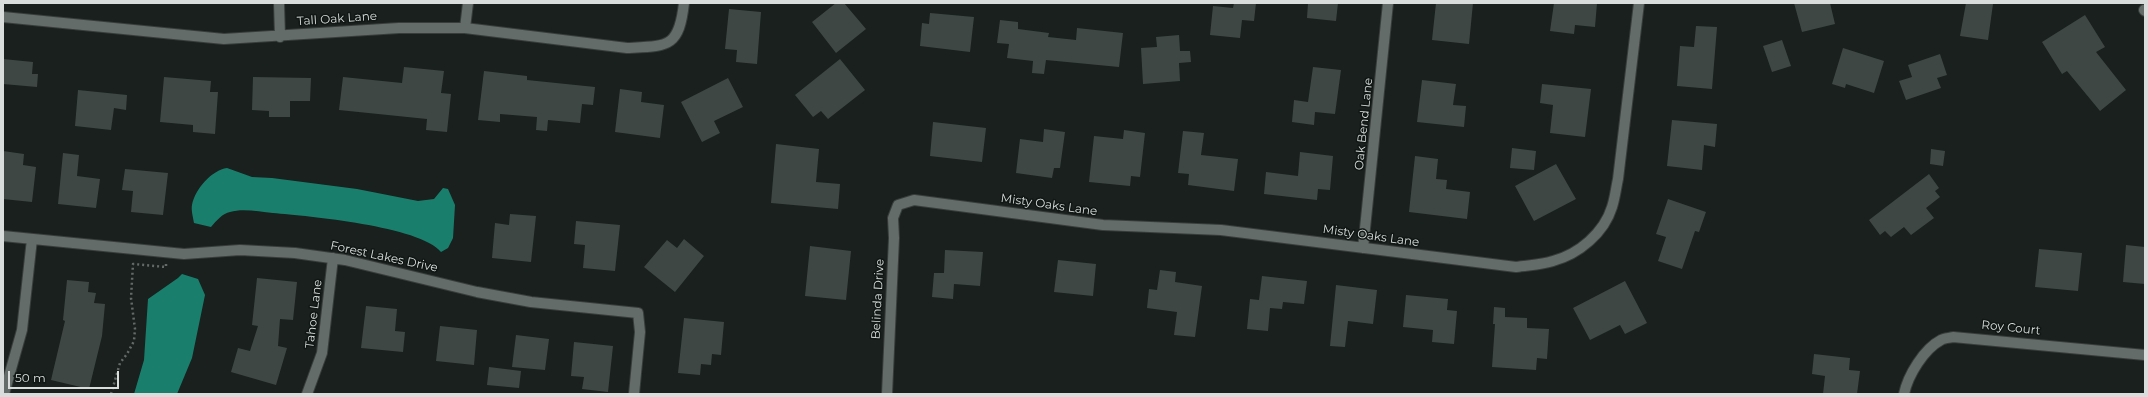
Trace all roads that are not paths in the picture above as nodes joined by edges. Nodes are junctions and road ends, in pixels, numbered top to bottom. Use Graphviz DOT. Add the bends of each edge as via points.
graph roads {
  1 [pos="279,3"];
  2 [pos="468,3"];
  3 [pos="684,3"];
  4 [pos="1388,3"];
  5 [pos="1639,3"];
  6 [pos="3,17"];
  7 [pos="465,28"];
  8 [pos="280,36"];
  9 [pos="898,205"];
  10 [pos="3,236"];
  11 [pos="32,239"];
  12 [pos="1364,248"];
  13 [pos="333,258"];
  14 [pos="2145,355"];
  15 [pos="4,394"];
  16 [pos="307,394"];
  17 [pos="634,394"];
  18 [pos="887,394"];
  19 [pos="1904,394"];
  1 -- 8 [label="street"];
  2 -- 7 [label="street"];
  3 -- 7 [label="street, Tall Oak Lane" via="680,29 668,43 653,47 627,48"];
  4 -- 12 [label="street, Oak Bend Lane"];
  5 -- 12 [label="street, Misty Oaks Lane" via="1616,186 1604,226 1592,241 1554,261 1516,267"];
  6 -- 8 [label="street, Tall Oak Lane" via="224,39"];
  7 -- 8 [label="street, Tall Oak Lane" via="399,28"];
  9 -- 12 [label="street, Misty Oaks Lane" via="914,200 929,200 1103,225 1221,230"];
  9 -- 18 [label="street, Belinda Drive" via="893,218"];
  10 -- 11 [label="street, Forest Lakes Drive"];
  11 -- 13 [label="street, Forest Lakes Drive" via="184,254 240,250"];
  11 -- 15 [label="street" via="22,330"];
  13 -- 16 [label="street, Tahoe Lane" via="322,353"];
  13 -- 17 [label="street, Forest Lakes Drive" via="531,302 638,313 640,332"];
  14 -- 19 [label="street, Roy Court" via="1953,337 1941,340 1920,358 1912,371"];
}
